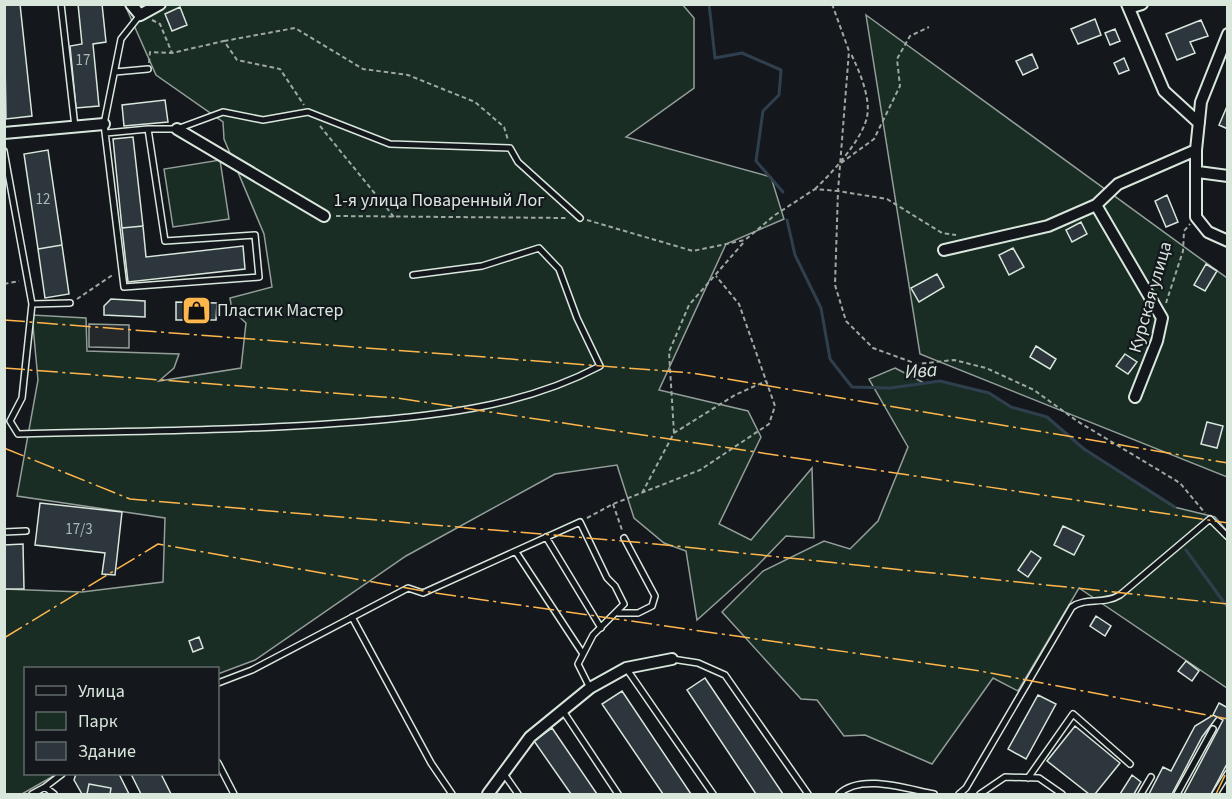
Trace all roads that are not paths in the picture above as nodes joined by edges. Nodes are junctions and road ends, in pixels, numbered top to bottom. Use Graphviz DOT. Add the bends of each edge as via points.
graph roads {
  1 [pos="62,4"];
  2 [pos="131,4"];
  3 [pos="160,4"];
  4 [pos="1142,4"];
  5 [pos="1128,6"];
  6 [pos="140,15"];
  7 [pos="1227,34"];
  8 [pos="148,69"];
  9 [pos="115,72"];
  10 [pos="1199,123"];
  11 [pos="75,127"];
  12 [pos="105,129"];
  13 [pos="148,129"];
  14 [pos="177,129"];
  15 [pos="4,134"];
  16 [pos="1196,150"];
  17 [pos="4,151"];
  18 [pos="1198,172"];
  19 [pos="1227,176"];
  20 [pos="1096,205"];
  21 [pos="324,216"];
  22 [pos="580,218"];
  23 [pos="1227,241"];
  24 [pos="944,250"];
  25 [pos="413,275"];
  26 [pos="70,303"];
  27 [pos="32,304"];
  28 [pos="1135,397"];
  29 [pos="26,531"];
  30 [pos="4,532"];
  31 [pos="546,537"];
  32 [pos="1227,537"];
  33 [pos="624,538"];
  34 [pos="516,552"];
  35 [pos="618,613"];
  36 [pos="352,617"];
  37 [pos="601,628"];
  38 [pos="583,654"];
  39 [pos="672,659"];
  40 [pos="626,668"];
  41 [pos="219,683"];
  42 [pos="590,688"];
  43 [pos="561,710"];
  44 [pos="1213,729"];
  45 [pos="1130,764"];
  46 [pos="219,765"];
  47 [pos="502,772"];
  48 [pos="1227,773"];
  49 [pos="61,775"];
  50 [pos="1151,777"];
  51 [pos="1028,778"];
  52 [pos="45,787"];
  53 [pos="32,795"];
  54 [pos="54,795"];
  55 [pos="234,795"];
  56 [pos="452,795"];
  57 [pos="488,795"];
  58 [pos="519,795"];
  59 [pos="618,795"];
  60 [pos="713,795"];
  61 [pos="808,795"];
  62 [pos="839,795"];
  63 [pos="934,795"];
  64 [pos="959,795"];
  65 [pos="980,795"];
  66 [pos="1062,795"];
  67 [pos="1141,795"];
  68 [pos="1177,795"];
  69 [pos="1215,795"];
  1 -- 11 [label="lane"];
  2 -- 6 [label="street"];
  3 -- 6 [label="street"];
  4 -- 5 [label="street"];
  5 -- 10 [label="street" via="1164,91"];
  6 -- 9 [label="lane" via="121,39"];
  7 -- 10 [label="street" via="1202,102"];
  8 -- 9 [label="lane"];
  9 -- 12 [label="lane"];
  10 -- 16 [label="street"];
  11 -- 12 [label="street"];
  11 -- 15 [label="street"];
  12 -- 13 [label="lane"];
  12 -- 13 [label="lane" via="124,287 259,277 255,235 165,241"];
  13 -- 14 [label="lane"];
  14 -- 21 [label="street, 1-я улица Поваренный Лог"];
  14 -- 22 [label="lane" via="223,112 263,120 308,112 390,144 510,148 518,162"];
  16 -- 18 [label="street"];
  16 -- 20 [label="street" via="1118,184"];
  17 -- 27 [label="lane"];
  18 -- 19 [label="street"];
  18 -- 23 [label="street" via="1196,217 1208,232"];
  20 -- 24 [label="street" via="1048,226"];
  20 -- 28 [label="street, Курская улица" via="1162,318 1158,341"];
  25 -- 27 [label="lane" via="482,267 539,248 559,269 600,366 574,380 504,402 442,415 293,426 18,434 10,421 22,398"];
  26 -- 27 [label="lane"];
  29 -- 30 [label="lane"];
  31 -- 34 [label="lane"];
  31 -- 35 [label="lane" via="580,522 624,604"];
  31 -- 37 [label="lane"];
  32 -- 64 [label="lane" via="1210,519 1114,598 1081,602 1072,607"];
  33 -- 35 [label="lane" via="655,596 652,606 638,613"];
  34 -- 36 [label="lane" via="423,592 408,588"];
  34 -- 38 [label="lane"];
  35 -- 37 [label="lane"];
  36 -- 41 [label="lane" via="252,670"];
  36 -- 56 [label="lane"];
  37 -- 38 [label="lane"];
  38 -- 42 [label="lane" via="578,664"];
  39 -- 40 [label="street"];
  39 -- 61 [label="lane" via="698,663 725,675"];
  40 -- 42 [label="street"];
  40 -- 60 [label="lane"];
  42 -- 43 [label="street"];
  43 -- 47 [label="street" via="530,737"];
  43 -- 59 [label="lane"];
  44 -- 68 [label="lane"];
  45 -- 51 [label="lane" via="1073,714"];
  46 -- 55 [label="lane"];
  47 -- 57 [label="street"];
  47 -- 58 [label="lane"];
  48 -- 69 [label="lane"];
  49 -- 52 [label="lane"];
  50 -- 67 [label="lane"];
  51 -- 65 [label="lane" via="1005,777"];
  51 -- 66 [label="lane" via="1039,778"];
  52 -- 53 [label="lane"];
  52 -- 54 [label="lane"];
  62 -- 63 [label="lane" via="854,785 867,783"];
}
